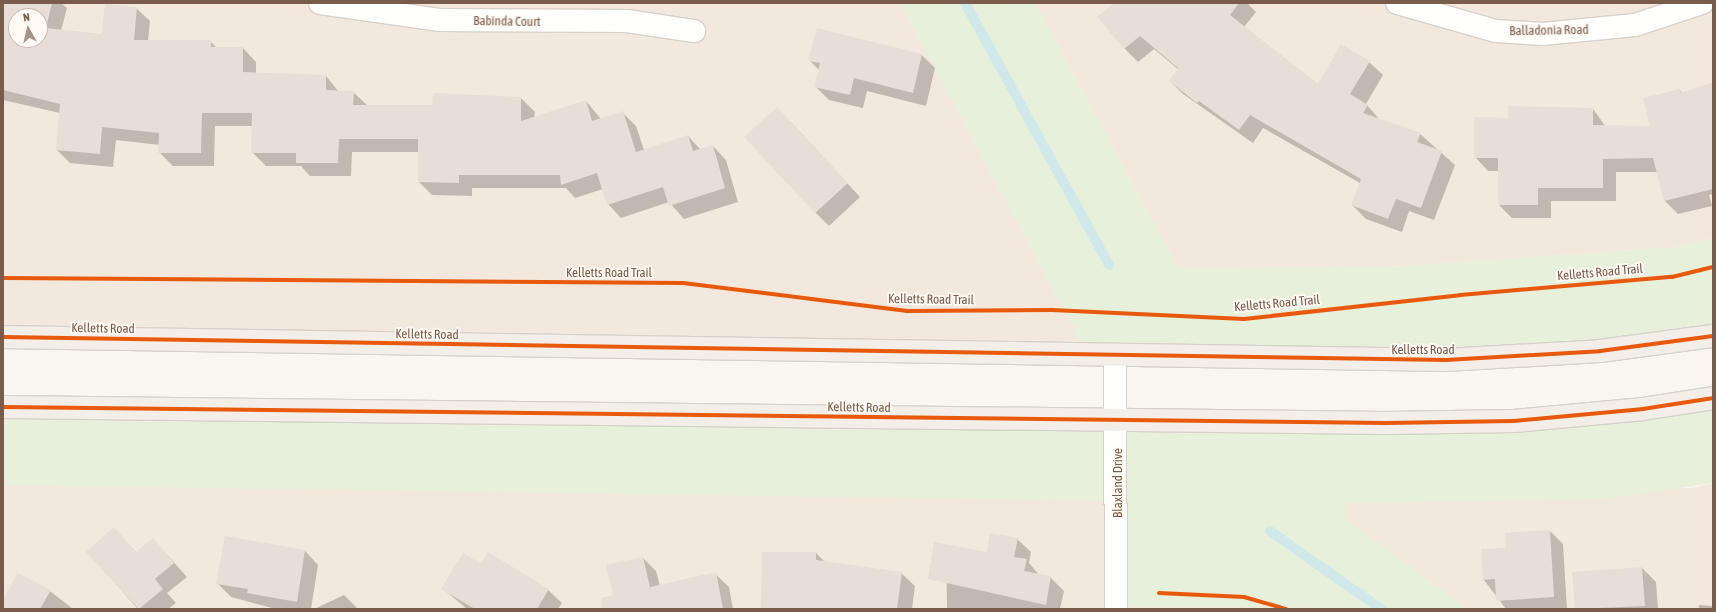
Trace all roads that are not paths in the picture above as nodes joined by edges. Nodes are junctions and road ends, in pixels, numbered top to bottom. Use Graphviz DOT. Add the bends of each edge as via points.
graph roads {
  1 [pos="320,3"];
  2 [pos="1397,3"];
  3 [pos="1702,3"];
  4 [pos="694,31"];
  5 [pos="1713,336"];
  6 [pos="3,337"];
  7 [pos="1116,357"];
  8 [pos="1713,398"];
  9 [pos="3,407"];
  10 [pos="1117,421"];
  11 [pos="1116,609"];
  1 -- 4 [label="street, Babinda Court" via="439,20 627,21"];
  2 -- 3 [label="street, Balladonia Road" via="1496,31 1543,34 1635,25"];
  5 -- 7 [label="main road, Kelletts Road" via="1600,352 1446,360"];
  6 -- 7 [label="main road, Kelletts Road"];
  7 -- 10 [label="street, Blaxland Drive"];
  8 -- 10 [label="main road, Kelletts Road" via="1643,409 1514,421"];
  9 -- 10 [label="main road, Kelletts Road"];
  10 -- 11 [label="street, Blaxland Drive"];
}
